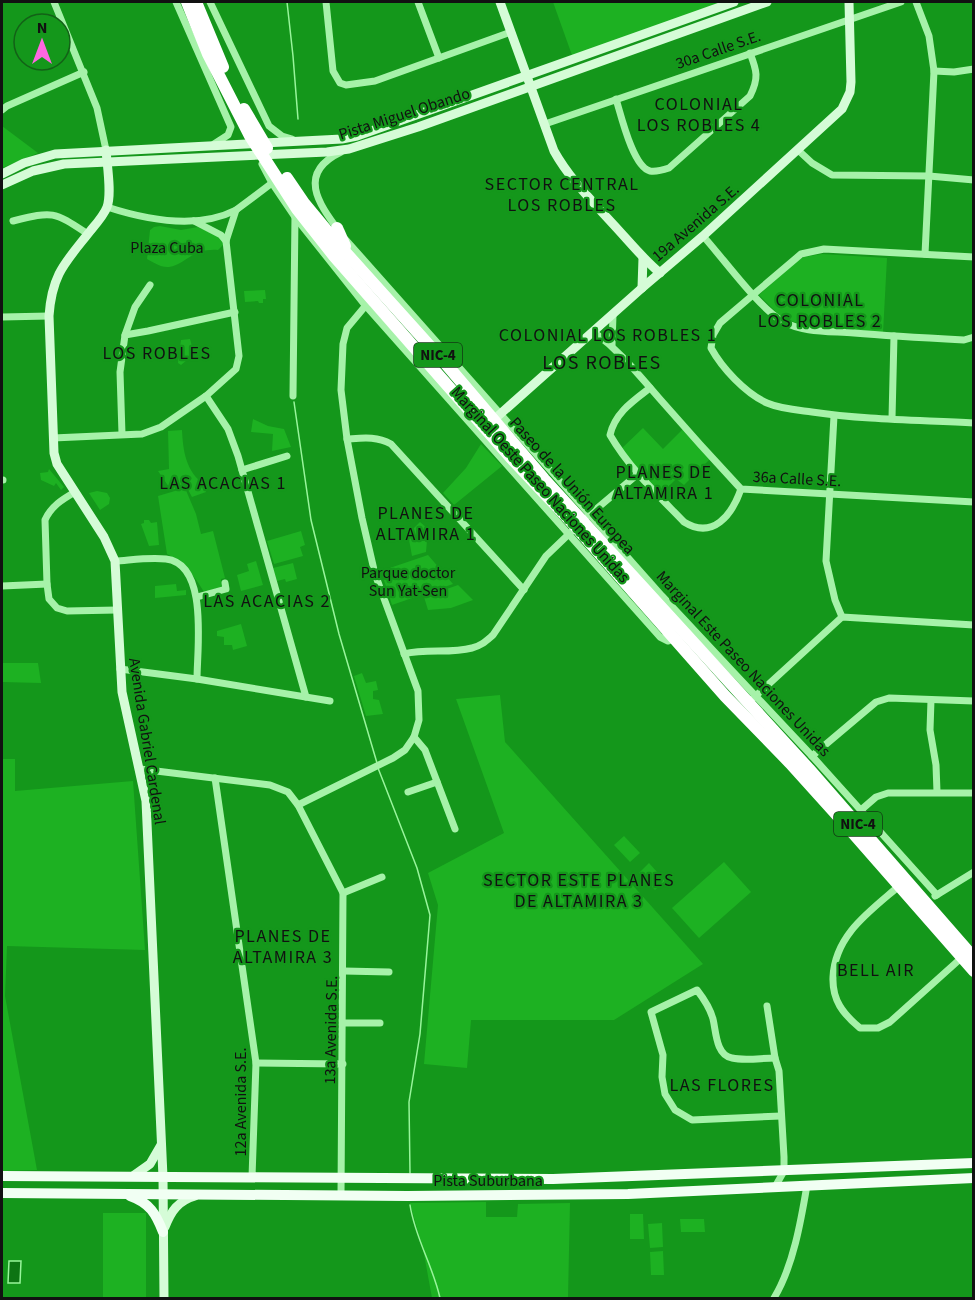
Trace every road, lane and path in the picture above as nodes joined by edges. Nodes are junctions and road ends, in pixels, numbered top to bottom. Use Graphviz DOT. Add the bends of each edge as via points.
graph roads {
  1 [pos="55,2"];
  2 [pos="176,2"];
  3 [pos="187,2"];
  4 [pos="196,2"];
  5 [pos="210,2"];
  6 [pos="326,2"];
  7 [pos="418,2"];
  8 [pos="500,2"];
  9 [pos="734,2"];
  10 [pos="767,2"];
  11 [pos="849,2"];
  12 [pos="901,2"];
  13 [pos="916,2"];
  14 [pos="850,19"];
  15 [pos="511,32"];
  16 [pos="750,53"];
  17 [pos="439,58"];
  18 [pos="974,69"];
  19 [pos="934,71"];
  20 [pos="84,72"];
  21 [pos="527,75"];
  22 [pos="531,86"];
  23 [pos="616,99"];
  24 [pos="2,110"];
  25 [pos="545,124"];
  26 [pos="352,137"];
  27 [pos="210,145"];
  28 [pos="349,148"];
  29 [pos="106,150"];
  30 [pos="262,150"];
  31 [pos="798,150"];
  32 [pos="107,161"];
  33 [pos="2,174"];
  34 [pos="929,176"];
  35 [pos="974,180"];
  36 [pos="272,183"];
  37 [pos="2,185"];
  38 [pos="107,207"];
  39 [pos="236,210"];
  40 [pos="296,213"];
  41 [pos="13,221"];
  42 [pos="194,221"];
  43 [pos="337,228"];
  44 [pos="88,234"];
  45 [pos="703,236"];
  46 [pos="226,241"];
  47 [pos="925,254"];
  48 [pos="974,257"];
  49 [pos="643,258"];
  50 [pos="660,273"];
  51 [pos="364,275"];
  52 [pos="150,285"];
  53 [pos="642,288"];
  54 [pos="754,295"];
  55 [pos="372,299"];
  56 [pos="235,312"];
  57 [pos="613,315"];
  58 [pos="49,316"];
  59 [pos="2,318"];
  60 [pos="594,332"];
  61 [pos="125,334"];
  62 [pos="894,336"];
  63 [pos="974,337"];
  64 [pos="612,345"];
  65 [pos="650,388"];
  66 [pos="206,396"];
  67 [pos="293,396"];
  68 [pos="834,416"];
  69 [pos="892,418"];
  70 [pos="493,421"];
  71 [pos="974,423"];
  72 [pos="122,434"];
  73 [pos="53,438"];
  74 [pos="347,439"];
  75 [pos="287,456"];
  76 [pos="242,470"];
  77 [pos="639,473"];
  78 [pos="741,489"];
  79 [pos="75,492"];
  80 [pos="830,493"];
  81 [pos="974,502"];
  82 [pos="579,524"];
  83 [pos="115,561"];
  84 [pos="225,583"];
  85 [pos="47,584"];
  86 [pos="2,586"];
  87 [pos="524,590"];
  88 [pos="196,597"];
  89 [pos="117,610"];
  90 [pos="842,617"];
  91 [pos="974,625"];
  92 [pos="679,635"];
  93 [pos="404,654"];
  94 [pos="120,669"];
  95 [pos="197,679"];
  96 [pos="306,697"];
  97 [pos="752,699"];
  98 [pos="330,700"];
  99 [pos="931,700"];
  100 [pos="974,700"];
  101 [pos="414,737"];
  102 [pos="812,756"];
  103 [pos="140,769"];
  104 [pos="215,778"];
  105 [pos="437,782"];
  106 [pos="408,792"];
  107 [pos="937,792"];
  108 [pos="974,793"];
  109 [pos="298,805"];
  110 [pos="861,810"];
  111 [pos="455,829"];
  112 [pos="974,872"];
  113 [pos="382,877"];
  114 [pos="903,883"];
  115 [pos="343,893"];
  116 [pos="933,897"];
  117 [pos="923,915"];
  118 [pos="974,945"];
  119 [pos="974,958"];
  120 [pos="959,960"];
  121 [pos="344,971"];
  122 [pos="974,971"];
  123 [pos="389,972"];
  124 [pos="974,978"];
  125 [pos="767,1006"];
  126 [pos="343,1023"];
  127 [pos="380,1023"];
  128 [pos="775,1058"];
  129 [pos="256,1063"];
  130 [pos="343,1064"];
  131 [pos="782,1116"];
  132 [pos="162,1142"];
  133 [pos="974,1162"];
  134 [pos="784,1171"];
  135 [pos="2,1176"];
  136 [pos="133,1176"];
  137 [pos="164,1177"];
  138 [pos="252,1177"];
  139 [pos="341,1178"];
  140 [pos="974,1178"];
  141 [pos="803,1185"];
  142 [pos="775,1186"];
  143 [pos="2,1193"];
  144 [pos="112,1193"];
  145 [pos="163,1193"];
  146 [pos="205,1194"];
  147 [pos="341,1195"];
  148 [pos="163,1232"];
  149 [pos="164,1299"];
  150 [pos="774,1299"];
  1 -- 20 [label="street"];
  2 -- 27 [label="street" via="231,127 223,140"];
  3 -- 30 [label="highway, Paseo de la Unión Europea / NIC-4" via="230,99"];
  4 -- 30 [label="highway, Paseo de la Unión Europea / NIC-4"];
  5 -- 26 [label="street" via="272,129 291,139"];
  6 -- 17 [label="street" via="333,70 340,83 353,86 375,81"];
  7 -- 17 [label="street"];
  8 -- 15 [label="street"];
  9 -- 21 [label="street, Pista Miguel Obando"];
  10 -- 22 [label="street, Pista Miguel Obando"];
  11 -- 14 [label="street, 19a Avenida S.E."];
  12 -- 14 [label="street, 30a Calle S.E."];
  13 -- 19 [label="street" via="929,36"];
  14 -- 16 [label="street, 30a Calle S.E."];
  14 -- 31 [label="street, 19a Avenida S.E." via="850,92 835,117"];
  15 -- 17 [label="street"];
  15 -- 21 [label="street"];
  16 -- 23 [label="street, 30a Calle S.E."];
  16 -- 23 [label="street" via="757,82 750,96 669,168 649,171 637,160"];
  18 -- 19 [label="street"];
  19 -- 34 [label="street"];
  20 -- 24 [label="street"];
  20 -- 29 [label="street"];
  21 -- 22 [label="street"];
  21 -- 26 [label="street, Pista Miguel Obando"];
  22 -- 25 [label="street"];
  22 -- 28 [label="street, Pista Miguel Obando"];
  23 -- 25 [label="street, 30a Calle S.E."];
  25 -- 49 [label="street" via="562,165"];
  26 -- 30 [label="street, Pista Miguel Obando"];
  27 -- 29 [label="street, Pista Miguel Obando"];
  27 -- 30 [label="street, Pista Miguel Obando"];
  28 -- 30 [label="street, Pista Miguel Obando" via="327,152"];
  28 -- 43 [label="street" via="320,169 315,182 319,202"];
  29 -- 32 [label="street"];
  29 -- 33 [label="street, Pista Miguel Obando" via="55,154"];
  30 -- 32 [label="street, Pista Miguel Obando"];
  30 -- 36 [label="street"];
  30 -- 40 [label="highway, Paseo de la Unión Europea / NIC-4"];
  30 -- 51 [label="highway, Paseo de la Unión Europea / NIC-4"];
  31 -- 34 [label="street" via="832,175"];
  31 -- 45 [label="street, 19a Avenida S.E."];
  32 -- 37 [label="street, Pista Miguel Obando" via="52,165"];
  32 -- 38 [label="street"];
  34 -- 35 [label="street"];
  34 -- 47 [label="street"];
  36 -- 39 [label="street"];
  36 -- 40 [label="street"];
  38 -- 42 [label="street" via="147,218"];
  38 -- 44 [label="street, Avenida Gabriel Cardenal"];
  39 -- 42 [label="street"];
  39 -- 46 [label="street"];
  40 -- 55 [label="highway, Paseo de la Unión Europea / NIC-4" via="331,259"];
  40 -- 67 [label="street"];
  41 -- 44 [label="street" via="41,214 61,216"];
  42 -- 46 [label="street"];
  43 -- 51 [label="highway"];
  43 -- 70 [label="street" via="424,326"];
  44 -- 58 [label="street, Avenida Gabriel Cardenal" via="65,261 54,282"];
  45 -- 50 [label="street, 19a Avenida S.E."];
  45 -- 54 [label="street"];
  46 -- 56 [label="street"];
  47 -- 48 [label="street"];
  47 -- 54 [label="street" via="809,251"];
  49 -- 50 [label="street"];
  49 -- 53 [label="street"];
  50 -- 53 [label="street, 19a Avenida S.E."];
  51 -- 55 [label="highway, Paseo de la Unión Europea / NIC-4"];
  52 -- 61 [label="street" via="135,307"];
  53 -- 57 [label="street, 19a Avenida S.E."];
  54 -- 62 [label="street" via="781,320 803,329"];
  54 -- 68 [label="street" via="716,329 711,348 714,354 744,387 765,402"];
  55 -- 70 [label="highway, Paseo de la Unión Europea / NIC-4"];
  55 -- 74 [label="street" via="347,328 343,344 341,390"];
  55 -- 82 [label="street, Marginal Oeste Paseo Naciones Unidas"];
  56 -- 61 [label="street"];
  56 -- 66 [label="street" via="239,356 236,369"];
  57 -- 60 [label="street, 19a Avenida S.E."];
  57 -- 64 [label="street"];
  58 -- 59 [label="street"];
  58 -- 73 [label="street, Avenida Gabriel Cardenal"];
  60 -- 64 [label="street, 36a Calle S.E."];
  60 -- 70 [label="street, 19a Avenida S.E."];
  61 -- 72 [label="street" via="120,372"];
  62 -- 63 [label="street" via="964,340"];
  62 -- 69 [label="street"];
  64 -- 65 [label="street, 36a Calle S.E."];
  65 -- 77 [label="street" via="623,410 610,435"];
  65 -- 78 [label="street, 36a Calle S.E."];
  66 -- 72 [label="street" via="161,428 142,434"];
  66 -- 76 [label="street" via="228,429"];
  68 -- 69 [label="street"];
  68 -- 80 [label="street"];
  69 -- 71 [label="street"];
  70 -- 82 [label="highway, Paseo de la Unión Europea / NIC-4"];
  72 -- 73 [label="street"];
  73 -- 79 [label="street, Avenida Gabriel Cardenal" via="57,464"];
  74 -- 87 [label="street" via="371,437 391,444"];
  74 -- 93 [label="street" via="375,574"];
  75 -- 76 [label="street"];
  76 -- 96 [label="street"];
  77 -- 78 [label="street" via="693,528 715,526 730,512"];
  77 -- 82 [label="street"];
  78 -- 80 [label="street, 36a Calle S.E."];
  79 -- 83 [label="street, Avenida Gabriel Cardenal"];
  79 -- 85 [label="street" via="59,501 45,520"];
  80 -- 81 [label="street, 36a Calle S.E."];
  80 -- 90 [label="street" via="826,561"];
  82 -- 87 [label="street" via="546,556"];
  82 -- 92 [label="highway, Paseo de la Unión Europea / NIC-4"];
  82 -- 92 [label="street, Marginal Oeste Paseo Naciones Unidas" via="660,637 668,641"];
  82 -- 97 [label="street, Marginal Este Paseo Naciones Unidas" via="662,596"];
  83 -- 88 [label="street" via="174,561 191,578"];
  83 -- 89 [label="street, Avenida Gabriel Cardenal"];
  84 -- 88 [label="street" via="226,589"];
  85 -- 86 [label="street"];
  85 -- 89 [label="street" via="49,599 57,608"];
  87 -- 93 [label="street" via="493,635 482,644 472,649"];
  88 -- 95 [label="street"];
  89 -- 94 [label="street, Avenida Gabriel Cardenal"];
  90 -- 91 [label="street"];
  90 -- 97 [label="street"];
  92 -- 97 [label="highway, Paseo de la Unión Europea / NIC-4"];
  92 -- 114 [label="highway, Paseo de la Unión Europea / NIC-4" via="724,696"];
  93 -- 101 [label="street" via="420,705"];
  94 -- 95 [label="street"];
  94 -- 103 [label="street, Avenida Gabriel Cardenal" via="125,710"];
  95 -- 96 [label="street"];
  96 -- 98 [label="street"];
  97 -- 102 [label="street, Marginal Este Paseo Naciones Unidas"];
  97 -- 114 [label="highway, Paseo de la Unión Europea / NIC-4"];
  99 -- 100 [label="street"];
  99 -- 102 [label="street" via="889,698 876,702"];
  99 -- 107 [label="street"];
  101 -- 105 [label="street" via="425,750"];
  101 -- 109 [label="street" via="405,750 378,766"];
  102 -- 110 [label="street, Marginal Este Paseo Naciones Unidas"];
  103 -- 104 [label="street"];
  103 -- 132 [label="street, Avenida Gabriel Cardenal" via="147,813"];
  104 -- 109 [label="street" via="280,788"];
  104 -- 129 [label="street, 12a Avenida S.E."];
  105 -- 106 [label="street"];
  105 -- 111 [label="street"];
  107 -- 108 [label="street"];
  107 -- 110 [label="street" via="888,793 876,797"];
  109 -- 115 [label="street, 13a Avenida S.E."];
  110 -- 116 [label="street, Marginal Este Paseo Naciones Unidas"];
  112 -- 116 [label="street"];
  113 -- 115 [label="street"];
  114 -- 116 [label="highway"];
  114 -- 117 [label="highway, Paseo de la Unión Europea / NIC-4"];
  114 -- 119 [label="highway, Paseo de la Unión Europea / NIC-4"];
  114 -- 120 [label="street" via="862,917 841,944 834,962 833,984 835,999 843,1012 860,1028 878,1028 890,1022"];
  115 -- 121 [label="street, 13a Avenida S.E."];
  116 -- 118 [label="highway"];
  117 -- 120 [label="highway, Paseo de la Unión Europea"];
  117 -- 122 [label="highway, Paseo de la Unión Europea / NIC-4"];
  120 -- 124 [label="highway, Paseo de la Unión Europea"];
  121 -- 123 [label="street"];
  121 -- 126 [label="street, 13a Avenida S.E."];
  125 -- 128 [label="street"];
  126 -- 127 [label="street"];
  126 -- 130 [label="street, 13a Avenida S.E."];
  128 -- 131 [label="street"];
  128 -- 131 [label="street" via="730,1058 724,1054 712,1017 697,990 651,1012 663,1055 665,1094 675,1110 692,1120"];
  129 -- 130 [label="street"];
  129 -- 138 [label="street, 12a Avenida S.E."];
  130 -- 139 [label="street, 13a Avenida S.E."];
  131 -- 134 [label="street"];
  132 -- 136 [label="street" via="150,1164"];
  132 -- 137 [label="street, Avenida Gabriel Cardenal"];
  133 -- 134 [label="main road, Pista Suburbana"];
  134 -- 139 [label="main road, Pista Suburbana" via="552,1179"];
  134 -- 141 [label="street"];
  134 -- 142 [label="street"];
  135 -- 136 [label="main road, Pista Suburbana"];
  136 -- 137 [label="main road, Pista Suburbana"];
  137 -- 138 [label="main road, Pista Suburbana"];
  137 -- 145 [label="street, Avenida Gabriel Cardenal"];
  138 -- 139 [label="main road, Pista Suburbana"];
  139 -- 147 [label="street, 13a Avenida S.E."];
  140 -- 141 [label="main road, Pista Suburbana"];
  141 -- 142 [label="main road, Pista Suburbana"];
  141 -- 150 [label="street" via="800,1224"];
  142 -- 147 [label="main road, Pista Suburbana" via="628,1194"];
  143 -- 144 [label="main road, Pista Suburbana"];
  144 -- 145 [label="main road, Pista Suburbana"];
  144 -- 148 [label="main road" via="147,1203"];
  145 -- 146 [label="main road, Pista Suburbana"];
  145 -- 148 [label="street, Avenida Gabriel Cardenal"];
  146 -- 147 [label="main road, Pista Suburbana"];
  146 -- 148 [label="street" via="189,1197 176,1206"];
  148 -- 149 [label="street, Avenida Gabriel Cardenal"];
}
